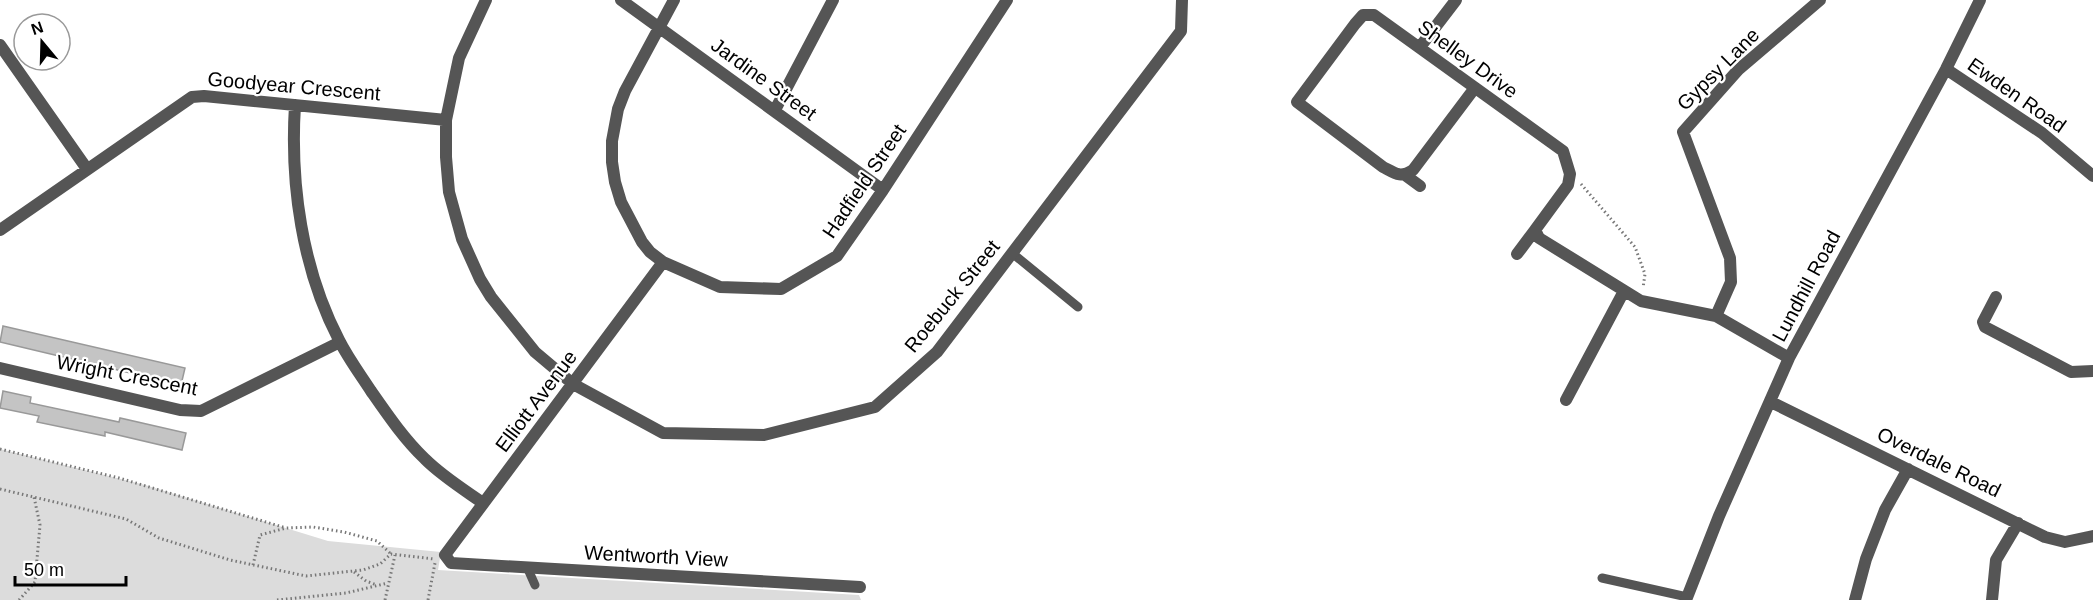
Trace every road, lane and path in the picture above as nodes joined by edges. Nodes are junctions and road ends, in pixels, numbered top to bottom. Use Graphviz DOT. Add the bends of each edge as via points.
graph roads {
  1 [pos="486,0"];
  2 [pos="621,0"];
  3 [pos="674,0"];
  4 [pos="833,0"];
  5 [pos="1007,0"];
  6 [pos="1182,0"];
  7 [pos="1456,0"];
  8 [pos="1820,0"];
  9 [pos="1980,0"];
  10 [pos="660,27"];
  11 [pos="0,45"];
  12 [pos="1420,47"];
  13 [pos="1946,69"];
  14 [pos="1474,88"];
  15 [pos="295,105"];
  16 [pos="775,110"];
  17 [pos="446,120"];
  18 [pos="87,169"];
  19 [pos="1405,175"];
  20 [pos="2093,176"];
  21 [pos="1580,184"];
  22 [pos="1420,186"];
  23 [pos="883,190"];
  24 [pos="0,230"];
  25 [pos="1535,230"];
  26 [pos="1012,254"];
  27 [pos="1517,254"];
  28 [pos="663,262"];
  29 [pos="1624,291"];
  30 [pos="1996,297"];
  31 [pos="1641,301"];
  32 [pos="1078,307"];
  33 [pos="1716,316"];
  34 [pos="340,342"];
  35 [pos="1789,358"];
  36 [pos="0,368"];
  37 [pos="2093,371"];
  38 [pos="573,384"];
  39 [pos="1566,400"];
  40 [pos="1771,402"];
  41 [pos="0,449"];
  42 [pos="1908,469"];
  43 [pos="0,489"];
  44 [pos="34,497"];
  45 [pos="483,503"];
  46 [pos="2018,523"];
  47 [pos="286,528"];
  48 [pos="2093,536"];
  49 [pos="393,554"];
  50 [pos="435,559"];
  51 [pos="451,563"];
  52 [pos="254,565"];
  53 [pos="527,567"];
  54 [pos="353,571"];
  55 [pos="1602,578"];
  56 [pos="388,583"];
  57 [pos="535,585"];
  58 [pos="377,586"];
  59 [pos="860,587"];
  60 [pos="1686,598"];
  61 [pos="19,600"];
  62 [pos="278,600"];
  63 [pos="385,600"];
  64 [pos="428,600"];
  65 [pos="1855,600"];
  66 [pos="1992,600"];
  1 -- 17 [label="street, Roebuck Street" via="459,58"];
  2 -- 10 [label="street, Jardine Street"];
  3 -- 10 [label="street"];
  4 -- 16 [label="street"];
  5 -- 23 [label="street, Hadfield Street"];
  6 -- 26 [label="street, Roebuck Street" via="1181,31"];
  7 -- 12 [label="street"];
  8 -- 33 [label="street, Gypsy Lane" via="1738,70 1683,132 1730,258 1731,282"];
  9 -- 13 [label="street, Lundhill Road"];
  10 -- 16 [label="street, Jardine Street"];
  10 -- 28 [label="street" via="618,109 612,162 621,202 632,226 650,252"];
  11 -- 18 [label="street"];
  12 -- 14 [label="street, Shelley Drive"];
  12 -- 19 [label="street, Shelley Drive" via="1374,15 1363,15 1297,102 1383,167"];
  13 -- 20 [label="street, Ewden Road" via="2042,133"];
  13 -- 35 [label="street, Lundhill Road"];
  14 -- 19 [label="street" via="1413,170"];
  14 -- 25 [label="street, Shelley Drive" via="1563,151 1570,174 1568,185"];
  15 -- 17 [label="street, Goodyear Crescent"];
  15 -- 18 [label="street, Goodyear Crescent" via="192,97"];
  15 -- 34 [label="street" via="295,170 305,245"];
  16 -- 23 [label="street, Jardine Street"];
  17 -- 38 [label="street, Roebuck Street" via="449,192 462,239 480,279 536,352"];
  18 -- 24 [label="street, Goodyear Crescent"];
  19 -- 22 [label="street"];
  21 -- 31 [label="path" via="1635,247 1645,274"];
  23 -- 28 [label="street, Hadfield Street" via="837,256 781,289 720,287"];
  25 -- 27 [label="street, Shelley Drive"];
  25 -- 29 [label="street" via="1539,238"];
  26 -- 32 [label="lane"];
  26 -- 38 [label="street, Roebuck Street" via="937,352 875,407 765,435 663,433"];
  28 -- 38 [label="street, Elliott Avenue"];
  29 -- 31 [label="street"];
  29 -- 39 [label="street"];
  30 -- 37 [label="street" via="1984,327 2060,368"];
  31 -- 33 [label="street"];
  33 -- 35 [label="street"];
  34 -- 36 [label="street, Wright Crescent" via="201,411 180,410"];
  34 -- 45 [label="street" via="379,403 424,458"];
  35 -- 40 [label="street, Lundhill Road"];
  38 -- 45 [label="street, Elliott Avenue"];
  40 -- 42 [label="street, Overdale Road"];
  40 -- 60 [label="street, Lundhill Road"];
  41 -- 47 [label="path" via="119,478"];
  42 -- 46 [label="street, Overdale Road"];
  42 -- 65 [label="street" via="1885,510"];
  43 -- 44 [label="path"];
  44 -- 52 [label="path" via="126,519 159,538"];
  44 -- 61 [label="path" via="40,525 35,582"];
  45 -- 51 [label="street, Elliott Avenue" via="445,555"];
  46 -- 48 [label="street, Overdale Road" via="2044,537 2065,542"];
  46 -- 66 [label="street" via="1996,560"];
  47 -- 49 [label="path" via="344,532 377,541"];
  47 -- 52 [label="path" via="260,535"];
  49 -- 50 [label="path"];
  49 -- 54 [label="path" via="380,564"];
  49 -- 56 [label="path"];
  50 -- 51 [label="path"];
  50 -- 64 [label="path"];
  51 -- 53 [label="street, Wentworth View"];
  52 -- 54 [label="path" via="306,576"];
  53 -- 57 [label="lane"];
  53 -- 59 [label="street, Wentworth View"];
  54 -- 58 [label="path"];
  55 -- 60 [label="lane"];
  56 -- 58 [label="path"];
  56 -- 63 [label="path"];
  58 -- 62 [label="path"];
}
